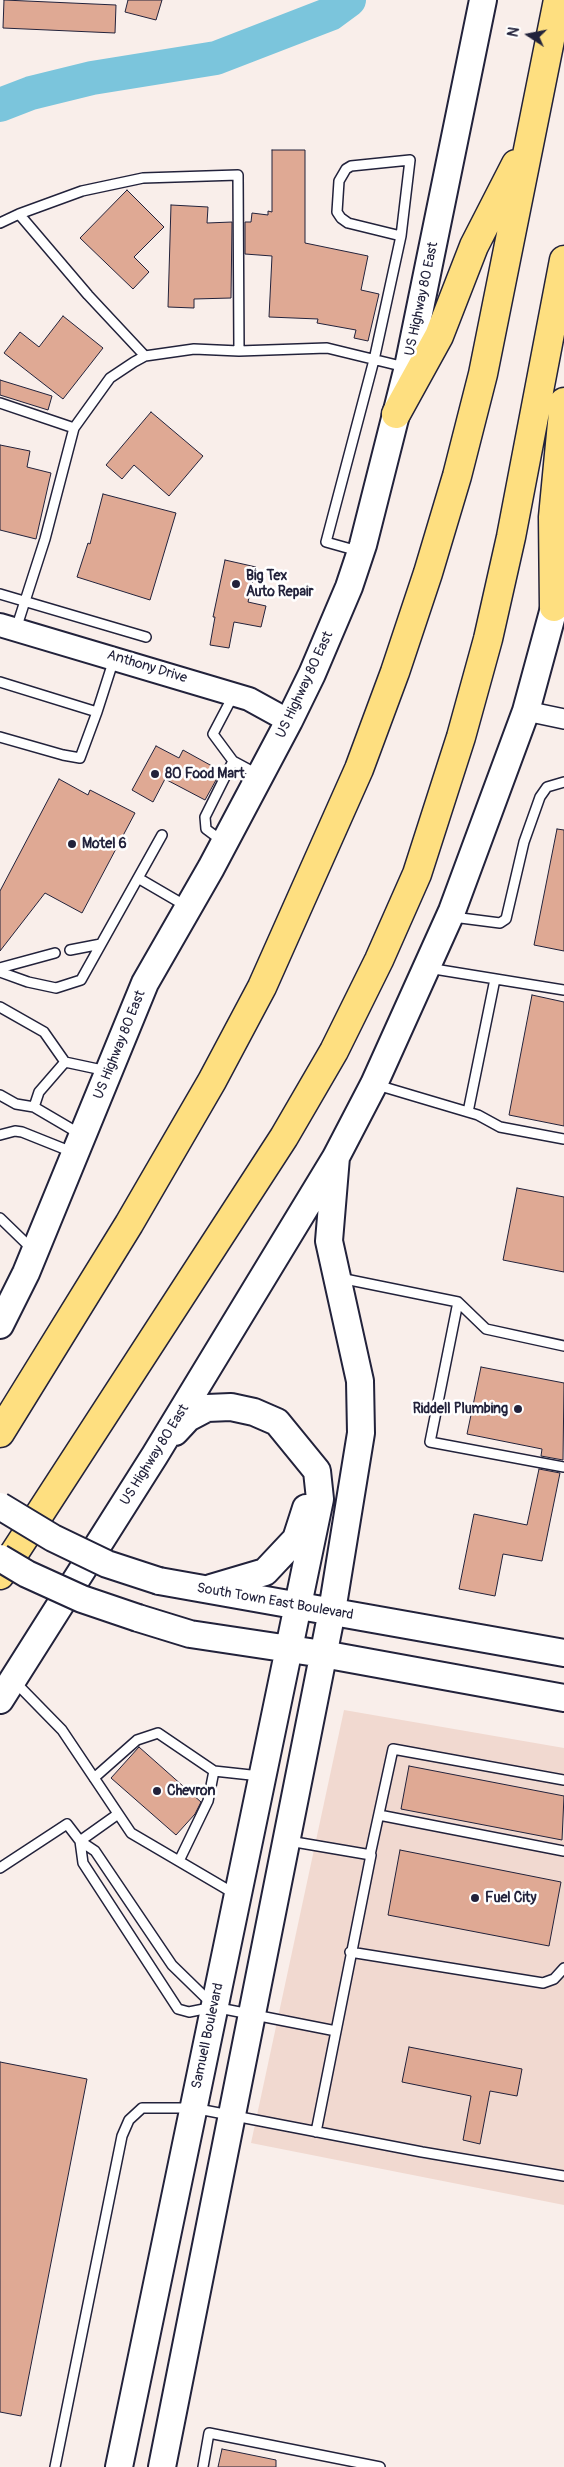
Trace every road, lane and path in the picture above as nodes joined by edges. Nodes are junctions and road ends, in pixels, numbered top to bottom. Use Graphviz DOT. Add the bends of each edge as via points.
graph roads {
  1 [pos="558,0"];
  2 [pos="482,3"];
  3 [pos="532,133"];
  4 [pos="19,214"];
  5 [pos="0,223"];
  6 [pos="401,236"];
  7 [pos="563,263"];
  8 [pos="564,338"];
  9 [pos="239,352"];
  10 [pos="145,356"];
  11 [pos="374,360"];
  12 [pos="408,367"];
  13 [pos="564,402"];
  14 [pos="0,403"];
  15 [pos="396,414"];
  16 [pos="74,428"];
  17 [pos="361,552"];
  18 [pos="564,570"];
  19 [pos="0,594"];
  20 [pos="25,601"];
  21 [pos="554,607"];
  22 [pos="8,627"];
  23 [pos="146,637"];
  24 [pos="115,658"];
  25 [pos="0,682"];
  26 [pos="234,694"];
  27 [pos="526,711"];
  28 [pos="97,712"];
  29 [pos="564,718"];
  30 [pos="289,721"];
  31 [pos="0,737"];
  32 [pos="233,761"];
  33 [pos="260,776"];
  34 [pos="564,782"];
  35 [pos="162,835"];
  36 [pos="224,843"];
  37 [pos="138,878"];
  38 [pos="188,907"];
  39 [pos="450,916"];
  40 [pos="101,944"];
  41 [pos="70,950"];
  42 [pos="55,953"];
  43 [pos="427,968"];
  44 [pos="0,970"];
  45 [pos="496,979"];
  46 [pos="564,990"];
  47 [pos="0,1007"];
  48 [pos="65,1062"];
  49 [pos="110,1072"];
  50 [pos="374,1084"];
  51 [pos="0,1095"];
  52 [pos="34,1107"];
  53 [pos="468,1112"];
  54 [pos="0,1135"];
  55 [pos="564,1139"];
  56 [pos="78,1144"];
  57 [pos="336,1157"];
  58 [pos="0,1218"];
  59 [pos="35,1252"];
  60 [pos="337,1278"];
  61 [pos="458,1302"];
  62 [pos="0,1324"];
  63 [pos="564,1346"];
  64 [pos="0,1433"];
  65 [pos="301,1454"];
  66 [pos="155,1455"];
  67 [pos="564,1467"];
  68 [pos="0,1506"];
  69 [pos="0,1558"];
  70 [pos="0,1574"];
  71 [pos="206,1590"];
  72 [pos="299,1605"];
  73 [pos="332,1611"];
  74 [pos="289,1649"];
  75 [pos="564,1653"];
  76 [pos="324,1654"];
  77 [pos="7,1690"];
  78 [pos="564,1698"];
  79 [pos="214,1771"];
  80 [pos="262,1776"];
  81 [pos="94,1778"];
  82 [pos="564,1780"];
  83 [pos="118,1814"];
  84 [pos="378,1815"];
  85 [pos="80,1841"];
  86 [pos="286,1841"];
  87 [pos="564,1850"];
  88 [pos="370,1855"];
  89 [pos="179,1861"];
  90 [pos="0,1868"];
  91 [pos="238,1896"];
  92 [pos="350,1952"];
  93 [pos="564,1968"];
  94 [pos="214,2007"];
  95 [pos="252,2014"];
  96 [pos="336,2031"];
  97 [pos="193,2108"];
  98 [pos="232,2116"];
  99 [pos="316,2132"];
  100 [pos="564,2176"];
  101 [pos="358,2465"];
  102 [pos="55,2467"];
  103 [pos="119,2467"];
  104 [pos="162,2467"];
  105 [pos="203,2467"];
  106 [pos="380,2467"];
  1 -- 3 [label="highway"];
  2 -- 12 [label="main road, US Highway 80 East"];
  3 -- 15 [label="highway" via="474,246 439,336"];
  3 -- 64 [label="highway" via="482,374 457,476 422,591 359,769 262,987 217,1073"];
  4 -- 5 [label="lane"];
  4 -- 9 [label="lane" via="82,191 143,178 238,175"];
  4 -- 10 [label="lane"];
  6 -- 6 [label="lane" via="410,160 346,169 338,181 337,212 341,218 348,223"];
  6 -- 11 [label="lane"];
  7 -- 8 [label="highway"];
  7 -- 70 [label="highway" via="511,537 488,639 462,738 417,874 334,1051 284,1137"];
  9 -- 10 [label="lane" via="194,349"];
  9 -- 11 [label="lane" via="327,348"];
  10 -- 16 [label="lane" via="110,378"];
  11 -- 12 [label="lane"];
  11 -- 17 [label="lane" via="326,542"];
  12 -- 15 [label="main road, US Highway 80 East"];
  13 -- 21 [label="highway" via="553,517"];
  14 -- 16 [label="lane"];
  15 -- 17 [label="main road, US Highway 80 East"];
  16 -- 20 [label="lane"];
  17 -- 30 [label="main road, US Highway 80 East" via="312,674"];
  18 -- 21 [label="main road, US Highway 80 East"];
  19 -- 20 [label="lane"];
  20 -- 22 [label="lane"];
  20 -- 23 [label="lane"];
  21 -- 27 [label="main road, US Highway 80 East"];
  22 -- 24 [label="street, Anthony Drive"];
  24 -- 26 [label="street, Anthony Drive"];
  24 -- 28 [label="lane"];
  25 -- 28 [label="lane"];
  26 -- 30 [label="street, Anthony Drive" via="249,698"];
  26 -- 32 [label="lane" via="214,734"];
  27 -- 29 [label="street"];
  27 -- 39 [label="main road, US Highway 80 East"];
  28 -- 31 [label="lane" via="80,758"];
  30 -- 33 [label="main road, US Highway 80 East"];
  32 -- 33 [label="lane"];
  32 -- 36 [label="lane" via="205,818 206,829"];
  33 -- 36 [label="main road, US Highway 80 East"];
  34 -- 39 [label="lane" via="547,787 540,797 524,842 506,919 500,923"];
  35 -- 37 [label="lane"];
  36 -- 38 [label="main road, US Highway 80 East"];
  37 -- 38 [label="lane"];
  37 -- 40 [label="lane"];
  38 -- 49 [label="main road, US Highway 80 East" via="145,983"];
  39 -- 43 [label="main road, US Highway 80 East"];
  40 -- 41 [label="lane"];
  40 -- 44 [label="lane" via="81,980 56,988 28,982"];
  42 -- 44 [label="lane"];
  43 -- 45 [label="lane"];
  43 -- 50 [label="main road, US Highway 80 East"];
  45 -- 46 [label="lane"];
  45 -- 53 [label="lane"];
  47 -- 48 [label="lane" via="44,1032"];
  48 -- 49 [label="lane"];
  48 -- 52 [label="lane" via="39,1092"];
  49 -- 56 [label="main road, US Highway 80 East"];
  50 -- 53 [label="lane"];
  50 -- 57 [label="main road, US Highway 80 East"];
  51 -- 52 [label="lane" via="16,1104"];
  52 -- 56 [label="lane"];
  53 -- 55 [label="lane" via="500,1127"];
  54 -- 56 [label="lane" via="15,1131"];
  56 -- 59 [label="main road, US Highway 80 East"];
  57 -- 60 [label="main road" via="328,1241"];
  57 -- 66 [label="main road, US Highway 80 East"];
  58 -- 59 [label="lane"];
  59 -- 62 [label="main road, US Highway 80 East"];
  60 -- 61 [label="lane"];
  60 -- 73 [label="main road" via="360,1381 361,1432"];
  61 -- 63 [label="lane" via="486,1329"];
  61 -- 67 [label="lane" via="430,1442"];
  65 -- 66 [label="main road, Samuell Boulevard" via="277,1422 231,1407 207,1408 188,1418"];
  65 -- 71 [label="main road" via="308,1500 296,1539 265,1572"];
  65 -- 72 [label="main road, Samuell Boulevard" via="317,1471 320,1499"];
  66 -- 77 [label="main road, US Highway 80 East"];
  68 -- 71 [label="main road, South Town East Boulevard, bridge" via="52,1538 107,1564 159,1581"];
  69 -- 74 [label="main road, bridge" via="82,1599 138,1618 190,1634"];
  71 -- 72 [label="main road, South Town East Boulevard"];
  72 -- 73 [label="main road, South Town East Boulevard"];
  72 -- 74 [label="main road, Samuell Boulevard"];
  73 -- 75 [label="main road, South Town East Boulevard"];
  73 -- 76 [label="main road"];
  74 -- 76 [label="main road"];
  74 -- 80 [label="main road, Samuell Boulevard"];
  76 -- 78 [label="main road"];
  76 -- 86 [label="main road"];
  77 -- 81 [label="lane" via="62,1730"];
  79 -- 80 [label="lane"];
  79 -- 81 [label="lane" via="158,1732 137,1740"];
  79 -- 89 [label="lane" via="208,1801"];
  80 -- 91 [label="main road, Samuell Boulevard"];
  81 -- 83 [label="lane"];
  82 -- 84 [label="lane" via="393,1748"];
  83 -- 85 [label="lane"];
  83 -- 89 [label="lane" via="132,1833"];
  84 -- 87 [label="lane"];
  84 -- 88 [label="lane"];
  85 -- 90 [label="lane" via="67,1824"];
  85 -- 94 [label="lane" via="95,1851 172,1965"];
  85 -- 94 [label="lane" via="83,1863 178,2010 188,2012"];
  86 -- 88 [label="lane"];
  86 -- 95 [label="main road"];
  88 -- 92 [label="lane"];
  89 -- 91 [label="lane"];
  91 -- 94 [label="main road, Samuell Boulevard"];
  92 -- 93 [label="lane" via="543,1983 554,1979"];
  92 -- 96 [label="lane"];
  94 -- 95 [label="lane"];
  94 -- 97 [label="main road, Samuell Boulevard"];
  95 -- 96 [label="lane"];
  95 -- 98 [label="main road"];
  96 -- 99 [label="lane"];
  97 -- 98 [label="lane"];
  97 -- 102 [label="lane" via="142,2108 130,2120 122,2136"];
  97 -- 103 [label="main road, Samuell Boulevard"];
  98 -- 99 [label="lane"];
  98 -- 104 [label="main road"];
  99 -- 100 [label="lane"];
  101 -- 105 [label="lane" via="210,2433"];
  101 -- 106 [label="lane"];
}
